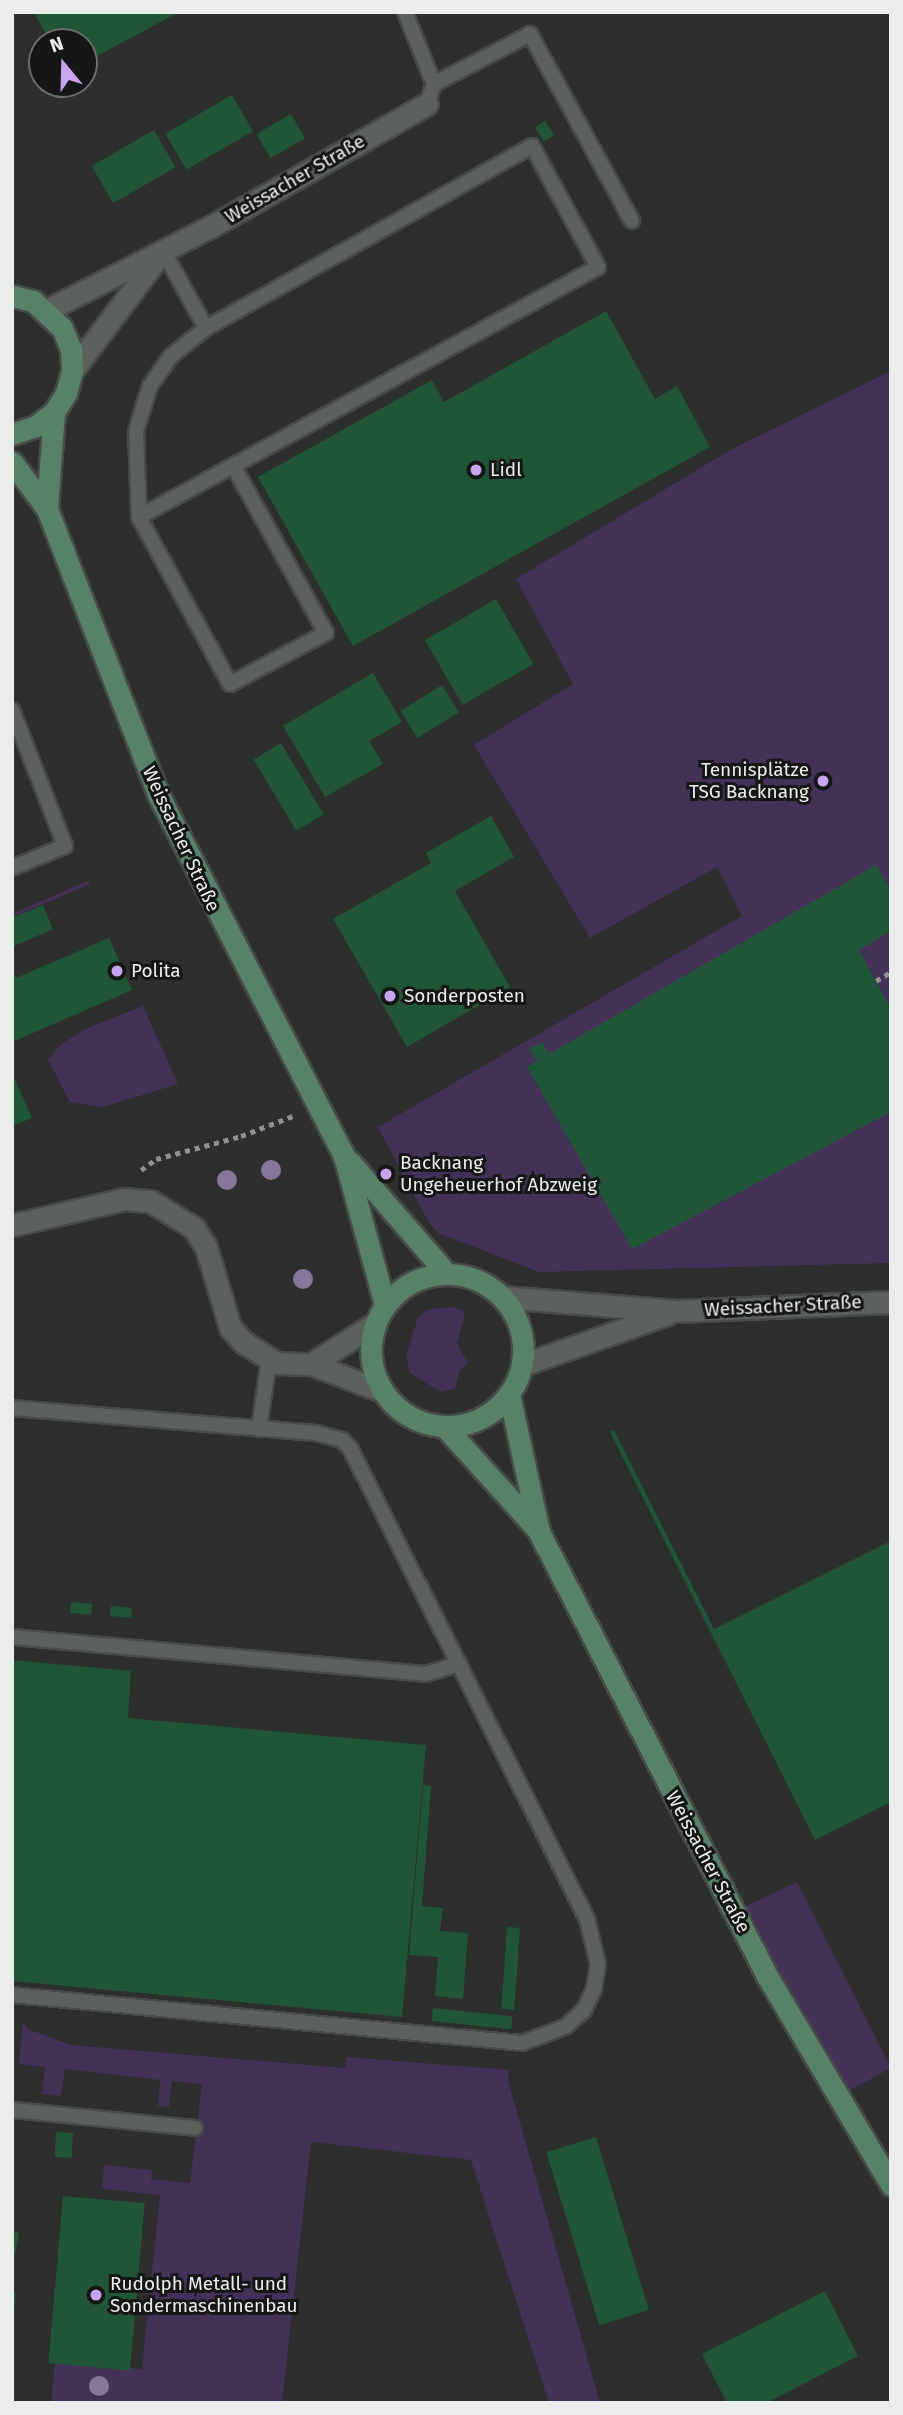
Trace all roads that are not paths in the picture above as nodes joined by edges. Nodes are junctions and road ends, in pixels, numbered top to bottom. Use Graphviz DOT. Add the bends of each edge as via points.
graph roads {
  1 [pos="405,12"];
  2 [pos="431,94"];
  3 [pos="632,221"];
  4 [pos="163,251"];
  5 [pos="14,294"];
  6 [pos="47,310"];
  7 [pos="205,328"];
  8 [pos="72,371"];
  9 [pos="54,412"];
  10 [pos="12,433"];
  11 [pos="12,462"];
  12 [pos="234,467"];
  13 [pos="47,509"];
  14 [pos="139,517"];
  15 [pos="12,710"];
  16 [pos="12,868"];
  17 [pos="344,1156"];
  18 [pos="12,1225"];
  19 [pos="447,1274"];
  20 [pos="502,1297"];
  21 [pos="891,1302"];
  22 [pos="676,1311"];
  23 [pos="380,1314"];
  24 [pos="269,1360"];
  25 [pos="312,1364"];
  26 [pos="522,1365"];
  27 [pos="382,1391"];
  28 [pos="509,1394"];
  29 [pos="12,1408"];
  30 [pos="444,1426"];
  31 [pos="259,1429"];
  32 [pos="540,1532"];
  33 [pos="12,1637"];
  34 [pos="460,1664"];
  35 [pos="12,1995"];
  36 [pos="12,2110"];
  37 [pos="195,2128"];
  38 [pos="891,2185"];
  1 -- 2 [label="lane"];
  2 -- 3 [label="lane" via="530,34"];
  2 -- 4 [label="street, Weissacher Straße"];
  4 -- 6 [label="street, Weissacher Straße"];
  4 -- 7 [label="lane"];
  4 -- 8 [label="street, Weissacher Straße" via="117,305"];
  5 -- 6 [label="street"];
  6 -- 8 [label="street" via="71,349"];
  7 -- 12 [label="lane" via="531,146 597,267"];
  7 -- 14 [label="lane" via="171,356 150,386 136,431"];
  8 -- 9 [label="street, Weissacher Straße"];
  9 -- 10 [label="street" via="36,426"];
  9 -- 13 [label="street, Weissacher Straße"];
  11 -- 13 [label="street, Weissacher Straße"];
  12 -- 14 [label="lane"];
  12 -- 14 [label="lane" via="326,633 230,684"];
  13 -- 17 [label="street, Weissacher Straße" via="158,794"];
  15 -- 16 [label="lane" via="65,846"];
  17 -- 19 [label="street, Weissacher Straße"];
  17 -- 23 [label="street, Weissacher Straße"];
  18 -- 24 [label="street" via="125,1199 150,1200 173,1211 194,1228 206,1247 230,1328"];
  19 -- 20 [label="street, Weissacher Straße" via="476,1280"];
  19 -- 23 [label="street, Weissacher Straße" via="417,1280"];
  20 -- 22 [label="street, Weissacher Straße"];
  20 -- 26 [label="street" via="522,1334"];
  21 -- 22 [label="street, Weissacher Straße"];
  22 -- 26 [label="street, Weissacher Straße"];
  23 -- 25 [label="street"];
  23 -- 27 [label="street, Weissacher Straße" via="371,1362"];
  24 -- 25 [label="street"];
  24 -- 31 [label="lane"];
  25 -- 27 [label="street"];
  26 -- 28 [label="street"];
  27 -- 30 [label="street" via="413,1419"];
  28 -- 30 [label="street" via="481,1419"];
  28 -- 32 [label="street, Weissacher Straße"];
  29 -- 31 [label="lane"];
  30 -- 32 [label="street, Weissacher Straße"];
  31 -- 34 [label="lane" via="331,1436 350,1448"];
  32 -- 38 [label="street, Weissacher Straße" via="767,1976"];
  33 -- 34 [label="lane" via="425,1674"];
  34 -- 35 [label="lane" via="596,1943 594,1989 584,2010 565,2026 522,2043"];
  36 -- 37 [label="lane"];
}
